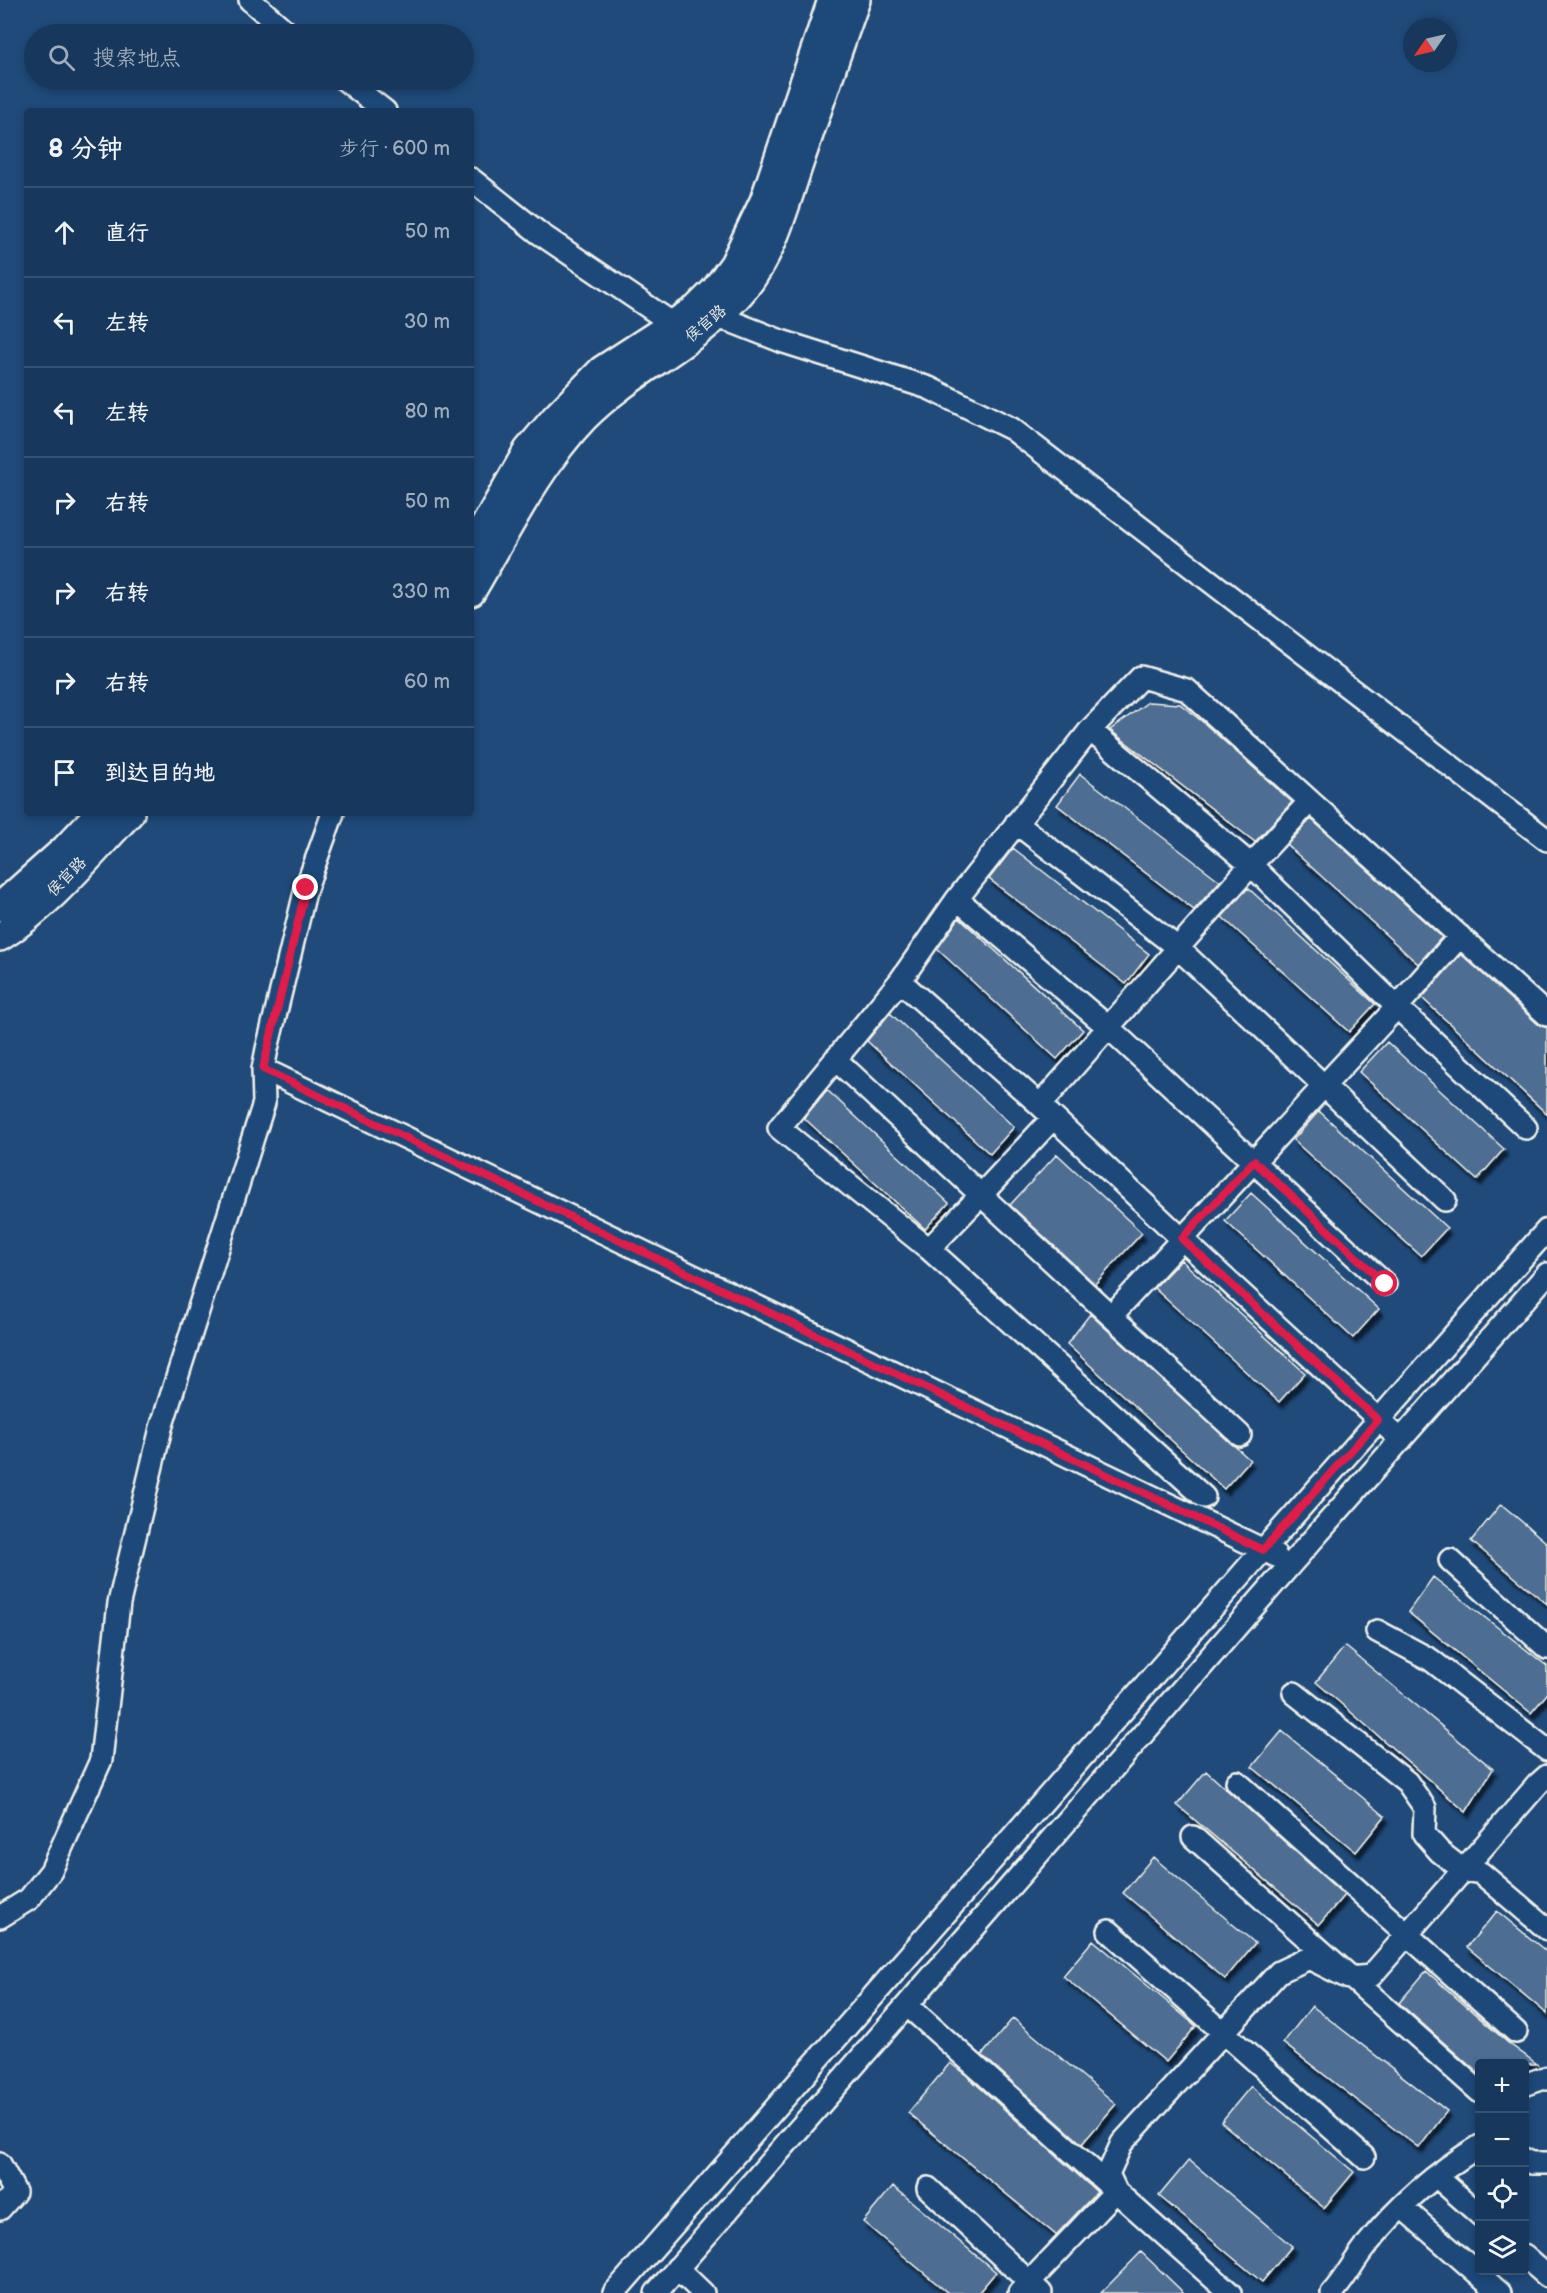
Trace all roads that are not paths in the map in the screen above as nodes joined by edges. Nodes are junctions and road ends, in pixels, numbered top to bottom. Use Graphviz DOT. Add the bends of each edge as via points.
graph roads {
  1 [pos="250,0"];
  2 [pos="832,0"];
  3 [pos="856,0"];
  4 [pos="278,24"];
  5 [pos="358,90"];
  6 [pos="381,108"];
  7 [pos="474,181"];
  8 [pos="715,318"];
  9 [pos="676,323"];
  10 [pos="474,545"];
  11 [pos="474,587"];
  12 [pos="1090,730"];
  13 [pos="1310,801"];
  14 [pos="96,816"];
  15 [pos="127,816"];
  16 [pos="332,816"];
  17 [pos="1016,824"];
  18 [pos="1547,840"];
  19 [pos="1251,865"];
  20 [pos="957,899"];
  21 [pos="0,907"];
  22 [pos="1460,936"];
  23 [pos="0,937"];
  24 [pos="1178,948"];
  25 [pos="900,981"];
  26 [pos="1397,1007"];
  27 [pos="1547,1015"];
  28 [pos="1108,1027"];
  29 [pos="835,1059"];
  30 [pos="263,1069"];
  31 [pos="1324,1086"];
  32 [pos="1047,1112"];
  33 [pos="1526,1128"];
  34 [pos="1254,1161"];
  35 [pos="981,1195"];
  36 [pos="1445,1200"];
  37 [pos="1547,1230"];
  38 [pos="1182,1239"];
  39 [pos="929,1249"];
  40 [pos="1547,1274"];
  41 [pos="1385,1284"];
  42 [pos="1111,1316"];
  43 [pos="1378,1420"];
  44 [pos="1240,1435"];
  45 [pos="1401,1440"];
  46 [pos="1204,1497"];
  47 [pos="1263,1550"];
  48 [pos="1449,1560"];
  49 [pos="1291,1564"];
  50 [pos="1377,1631"];
  51 [pos="1547,1648"];
  52 [pos="1294,1693"];
  53 [pos="1547,1750"];
  54 [pos="1547,1776"];
  55 [pos="1236,1782"];
  56 [pos="1193,1837"];
  57 [pos="1463,1870"];
  58 [pos="0,1917"];
  59 [pos="1547,1929"];
  60 [pos="1109,1931"];
  61 [pos="1407,1935"];
  62 [pos="1352,1978"];
  63 [pos="908,2006"];
  64 [pos="1223,2032"];
  65 [pos="1516,2032"];
  66 [pos="1547,2079"];
  67 [pos="1529,2084"];
  68 [pos="1475,2088"];
  69 [pos="1475,2148"];
  70 [pos="1364,2157"];
  71 [pos="1529,2162"];
  72 [pos="1547,2163"];
  73 [pos="0,2164"];
  74 [pos="1437,2177"];
  75 [pos="928,2188"];
  76 [pos="1116,2191"];
  77 [pos="1402,2207"];
  78 [pos="0,2209"];
  79 [pos="1475,2211"];
  80 [pos="1529,2260"];
  81 [pos="677,2268"];
  82 [pos="1547,2276"];
  83 [pos="1030,2289"];
  84 [pos="614,2293"];
  85 [pos="656,2293"];
  86 [pos="703,2293"];
  87 [pos="1230,2293"];
  88 [pos="1332,2293"];
  89 [pos="1500,2293"];
  1 -- 4 [label="street"];
  2 -- 9 [label="main road, 侯官路" via="750,233 715,290"];
  3 -- 8 [label="main road, 侯官路" via="776,231 743,290"];
  5 -- 6 [label="street"];
  7 -- 9 [label="street" via="539,233"];
  8 -- 9 [label="street"];
  8 -- 11 [label="main road, 侯官路" via="611,393 584,418 542,472"];
  8 -- 18 [label="street" via="929,388 1012,429"];
  9 -- 10 [label="main road, 侯官路" via="602,370 555,418 528,450"];
  12 -- 13 [label="street" via="1141,677 1187,690"];
  12 -- 17 [label="street"];
  12 -- 19 [label="street"];
  13 -- 19 [label="street"];
  13 -- 22 [label="street"];
  14 -- 21 [label="main road, 侯官路"];
  15 -- 23 [label="main road, 侯官路" via="60,886"];
  16 -- 30 [label="street" via="306,888"];
  17 -- 20 [label="street"];
  17 -- 24 [label="street"];
  19 -- 24 [label="street"];
  19 -- 26 [label="street"];
  20 -- 25 [label="street"];
  20 -- 28 [label="street"];
  22 -- 26 [label="street"];
  22 -- 27 [label="street"];
  24 -- 28 [label="street"];
  24 -- 31 [label="street"];
  25 -- 29 [label="street"];
  25 -- 32 [label="street"];
  26 -- 31 [label="street"];
  26 -- 33 [label="street"];
  28 -- 32 [label="street"];
  28 -- 34 [label="street"];
  29 -- 35 [label="street"];
  29 -- 39 [label="street" via="779,1128"];
  30 -- 47 [label="street"];
  30 -- 58 [label="street" via="264,1103 161,1428 122,1592 101,1760 51,1871 29,1899"];
  31 -- 34 [label="street"];
  31 -- 36 [label="street"];
  32 -- 35 [label="street"];
  32 -- 38 [label="street"];
  34 -- 38 [label="street"];
  34 -- 41 [label="street"];
  35 -- 39 [label="street"];
  35 -- 42 [label="street"];
  37 -- 43 [label="street"];
  38 -- 42 [label="street"];
  38 -- 43 [label="street"];
  39 -- 46 [label="street"];
  40 -- 45 [label="street"];
  42 -- 44 [label="street"];
  43 -- 45 [label="street"];
  43 -- 47 [label="street"];
  45 -- 49 [label="street"];
  47 -- 49 [label="street"];
  47 -- 84 [label="street"];
  48 -- 51 [label="street"];
  49 -- 63 [label="street"];
  50 -- 53 [label="street" via="1431,1660"];
  52 -- 57 [label="street" via="1407,1782 1425,1808 1424,1834"];
  54 -- 57 [label="street"];
  55 -- 61 [label="street"];
  56 -- 62 [label="street"];
  57 -- 59 [label="street" via="1481,1873"];
  57 -- 61 [label="street"];
  60 -- 64 [label="street"];
  61 -- 62 [label="street" via="1371,1976"];
  61 -- 65 [label="street"];
  62 -- 64 [label="street" via="1309,1958 1279,1972"];
  62 -- 68 [label="street"];
  63 -- 76 [label="street"];
  63 -- 81 [label="street"];
  64 -- 70 [label="street"];
  64 -- 76 [label="street" via="1122,2143 1108,2174"];
  66 -- 67 [label="street"];
  69 -- 74 [label="street"];
  71 -- 72 [label="street"];
  73 -- 78 [label="street" via="15,2192"];
  74 -- 77 [label="street"];
  74 -- 79 [label="street"];
  75 -- 83 [label="street"];
  76 -- 83 [label="street"];
  76 -- 87 [label="street"];
  77 -- 88 [label="street" via="1364,2248"];
  77 -- 89 [label="street"];
  80 -- 82 [label="street"];
  81 -- 85 [label="street"];
  81 -- 86 [label="street"];
}
